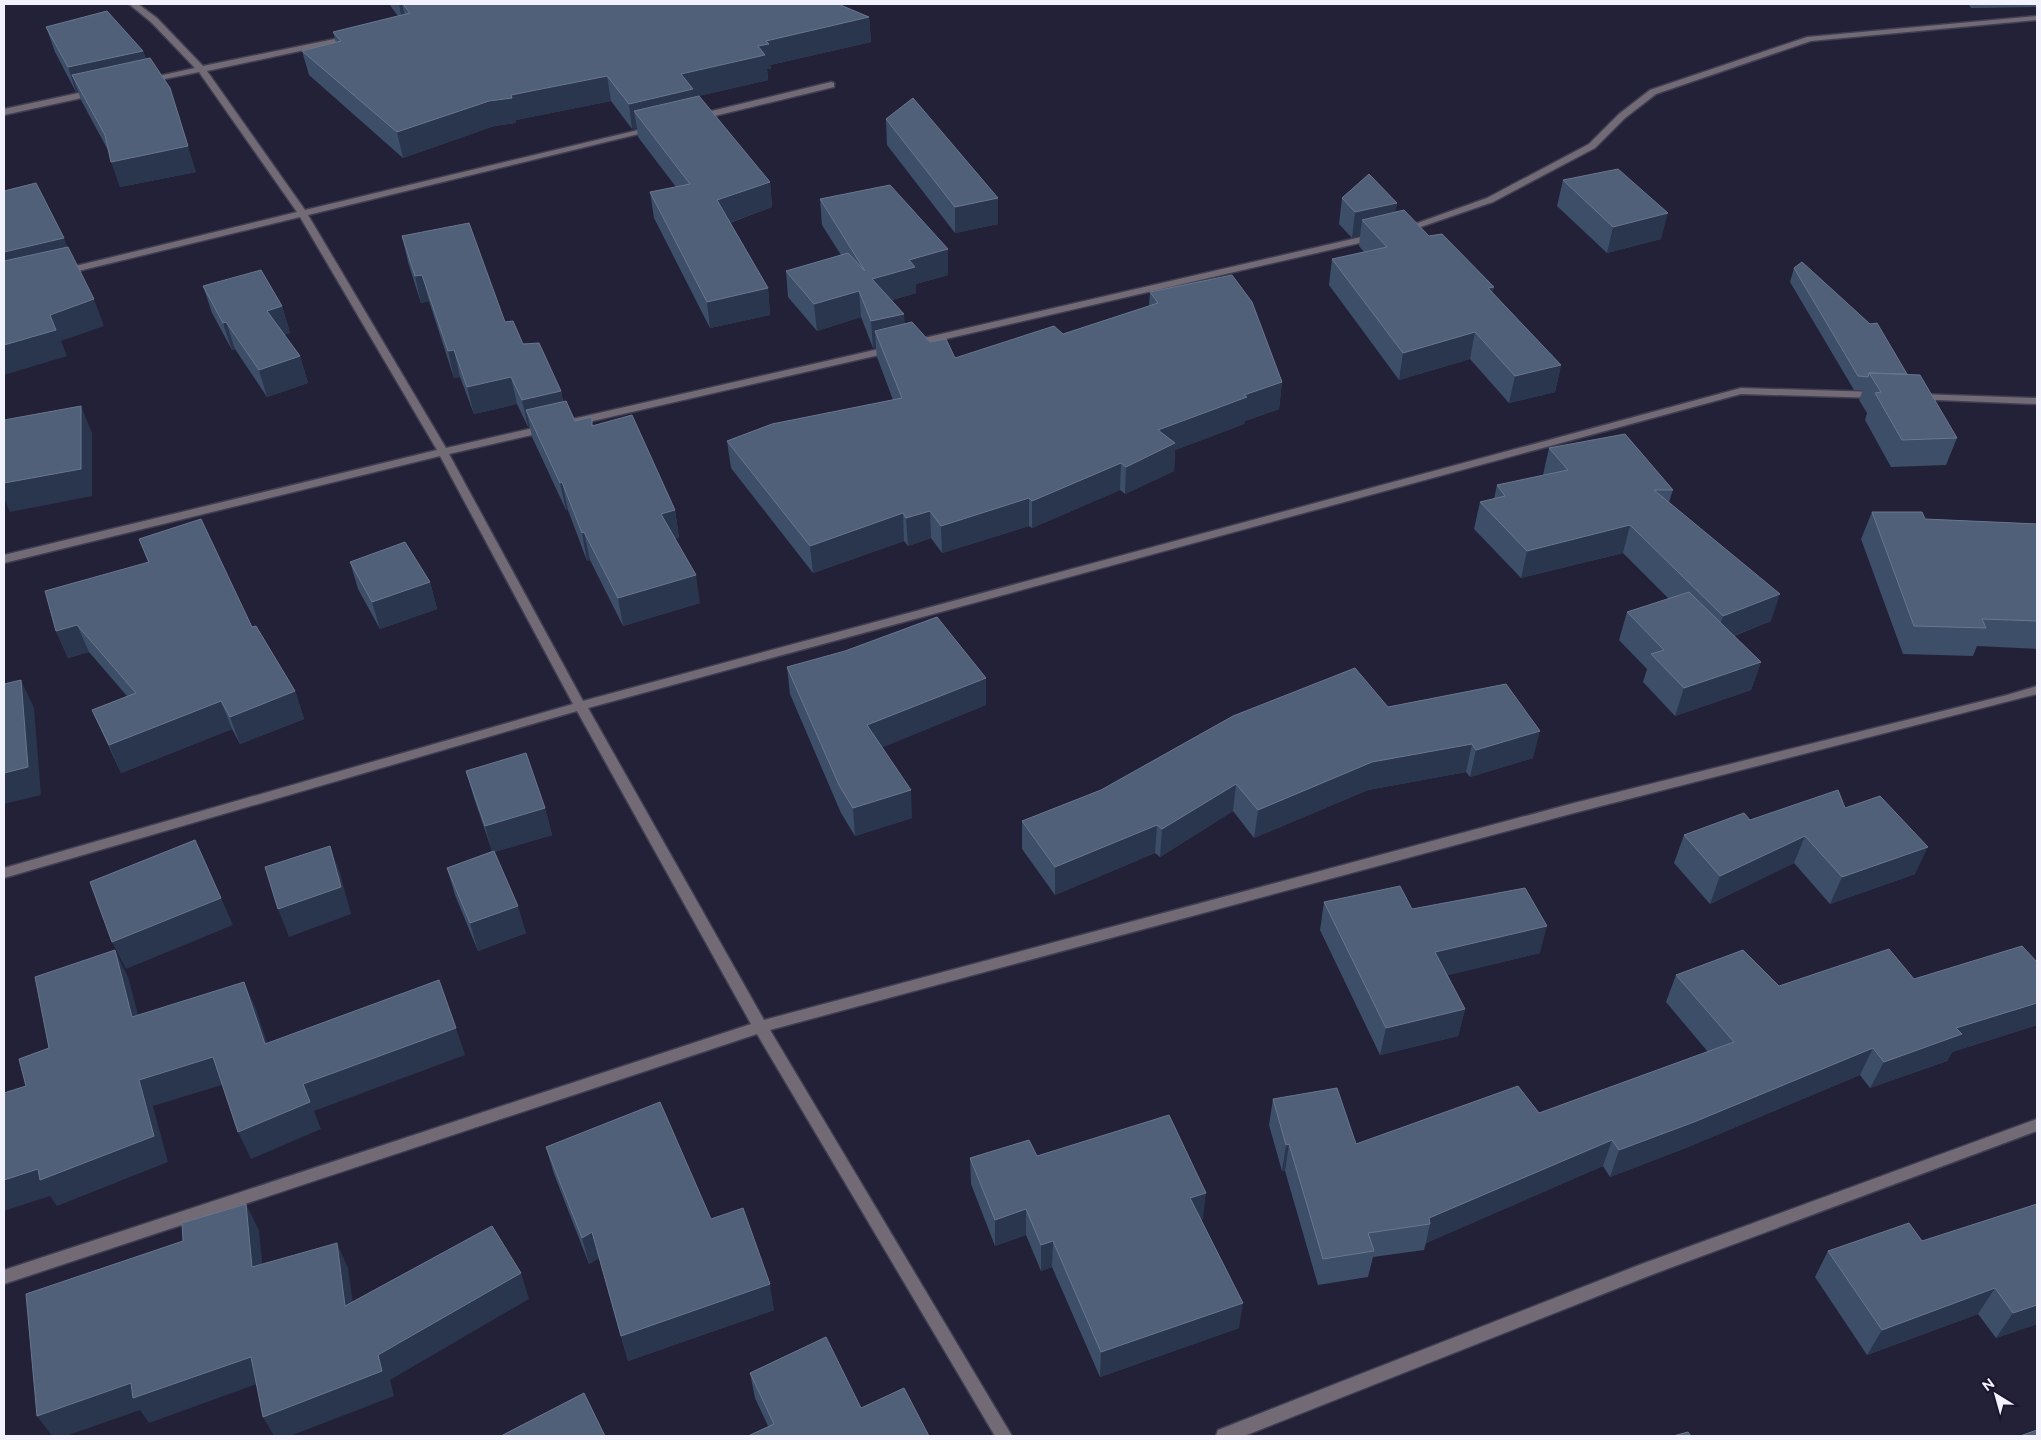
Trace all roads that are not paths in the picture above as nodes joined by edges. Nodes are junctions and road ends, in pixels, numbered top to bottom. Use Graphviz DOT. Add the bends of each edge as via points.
graph roads {
  1 [pos="133,4"];
  2 [pos="2037,18"];
  3 [pos="365,34"];
  4 [pos="202,70"];
  5 [pos="136,84"];
  6 [pos="831,85"];
  7 [pos="108,90"];
  8 [pos="4,112"];
  9 [pos="686,120"];
  10 [pos="658,126"];
  11 [pos="302,213"];
  12 [pos="52,274"];
  13 [pos="1889,396"];
  14 [pos="1909,396"];
  15 [pos="2037,401"];
  16 [pos="444,452"];
  17 [pos="4,559"];
  18 [pos="2037,690"];
  19 [pos="580,706"];
  20 [pos="4,873"];
  21 [pos="760,1027"];
  22 [pos="2037,1125"];
  23 [pos="4,1277"];
  24 [pos="1004,1436"];
  25 [pos="1224,1436"];
  1 -- 4 [label="street" via="154,20"];
  2 -- 16 [label="street" via="1810,39 1653,92 1622,116 1592,146 1490,200 1399,232"];
  3 -- 4 [label="street"];
  4 -- 5 [label="street"];
  4 -- 11 [label="street"];
  6 -- 9 [label="street"];
  7 -- 8 [label="street"];
  10 -- 11 [label="street"];
  11 -- 12 [label="street"];
  11 -- 16 [label="street"];
  13 -- 19 [label="street" via="1741,391"];
  14 -- 15 [label="street"];
  16 -- 17 [label="street"];
  16 -- 19 [label="street"];
  18 -- 21 [label="street" via="1574,808"];
  19 -- 20 [label="street"];
  19 -- 21 [label="street"];
  21 -- 23 [label="street"];
  21 -- 24 [label="street"];
  22 -- 25 [label="street" via="1645,1270"];
}
